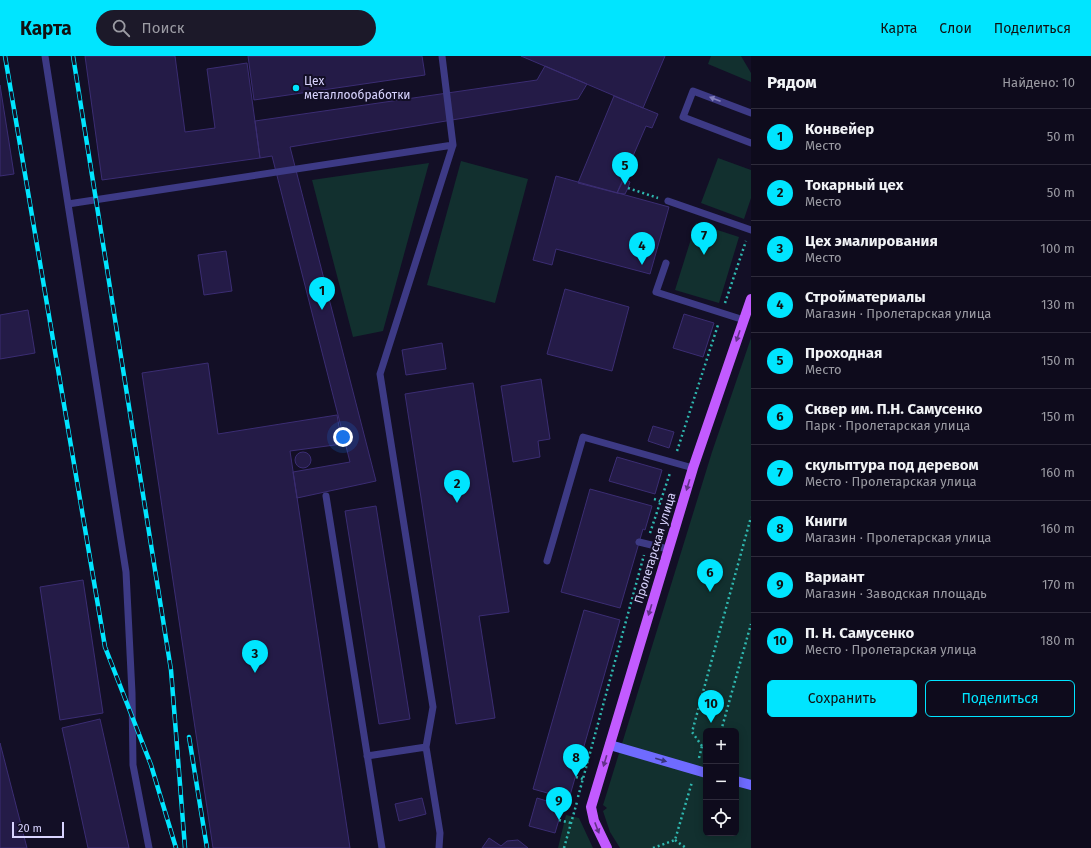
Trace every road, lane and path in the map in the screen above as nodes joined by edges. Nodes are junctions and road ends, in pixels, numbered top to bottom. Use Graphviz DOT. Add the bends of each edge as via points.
graph roads {
  1 [pos="45,56"];
  2 [pos="442,56"];
  3 [pos="751,113"];
  4 [pos="751,143"];
  5 [pos="453,145"];
  6 [pos="628,188"];
  7 [pos="668,201"];
  8 [pos="68,204"];
  9 [pos="751,230"];
  10 [pos="666,263"];
  11 [pos="751,299"];
  12 [pos="721,313"];
  13 [pos="744,320"];
  14 [pos="673,462"];
  15 [pos="693,468"];
  16 [pos="326,496"];
  17 [pos="654,499"];
  18 [pos="660,501"];
  19 [pos="751,517"];
  20 [pos="639,542"];
  21 [pos="647,543"];
  22 [pos="668,549"];
  23 [pos="547,562"];
  24 [pos="751,624"];
  25 [pos="722,728"];
  26 [pos="610,745"];
  27 [pos="702,746"];
  28 [pos="426,747"];
  29 [pos="368,756"];
  30 [pos="698,761"];
  31 [pos="703,772"];
  32 [pos="694,775"];
  33 [pos="576,777"];
  34 [pos="583,779"];
  35 [pos="739,782"];
  36 [pos="751,785"];
  37 [pos="559,820"];
  38 [pos="571,823"];
  39 [pos="675,840"];
  40 [pos="149,848"];
  41 [pos="382,848"];
  42 [pos="439,848"];
  43 [pos="564,848"];
  44 [pos="607,848"];
  45 [pos="653,848"];
  46 [pos="686,848"];
  1 -- 8 [label="lane"];
  2 -- 5 [label="lane"];
  3 -- 4 [label="lane, one-way" via="693,91 683,118"];
  5 -- 8 [label="lane"];
  5 -- 28 [label="lane" via="380,374 433,707"];
  6 -- 7 [label="path"];
  7 -- 9 [label="lane"];
  8 -- 40 [label="lane" via="126,572 133,765"];
  9 -- 12 [label="path"];
  10 -- 12 [label="lane" via="656,292"];
  11 -- 13 [label="main road, Пролетарская улица"];
  12 -- 13 [label="lane"];
  12 -- 14 [label="path"];
  13 -- 15 [label="main road, Пролетарская улица, one-way"];
  14 -- 15 [label="lane"];
  14 -- 18 [label="path"];
  14 -- 23 [label="lane" via="582,437"];
  15 -- 22 [label="main road, Пролетарская улица, one-way"];
  16 -- 29 [label="lane"];
  17 -- 18 [label="path"];
  18 -- 21 [label="path"];
  19 -- 27 [label="path" via="692,732"];
  20 -- 21 [label="lane"];
  21 -- 22 [label="lane"];
  21 -- 34 [label="path"];
  22 -- 26 [label="main road, Пролетарская улица, one-way"];
  24 -- 25 [label="path"];
  26 -- 31 [label="street, one-way"];
  26 -- 44 [label="main road, Пролетарская улица, one-way" via="591,807 594,821"];
  27 -- 30 [label="path"];
  28 -- 29 [label="lane"];
  28 -- 42 [label="lane" via="440,833"];
  29 -- 41 [label="lane"];
  32 -- 39 [label="path"];
  33 -- 34 [label="path"];
  34 -- 38 [label="path"];
  35 -- 36 [label="street"];
  37 -- 38 [label="path"];
  38 -- 43 [label="path"];
  39 -- 45 [label="path"];
  39 -- 46 [label="path"];
}
